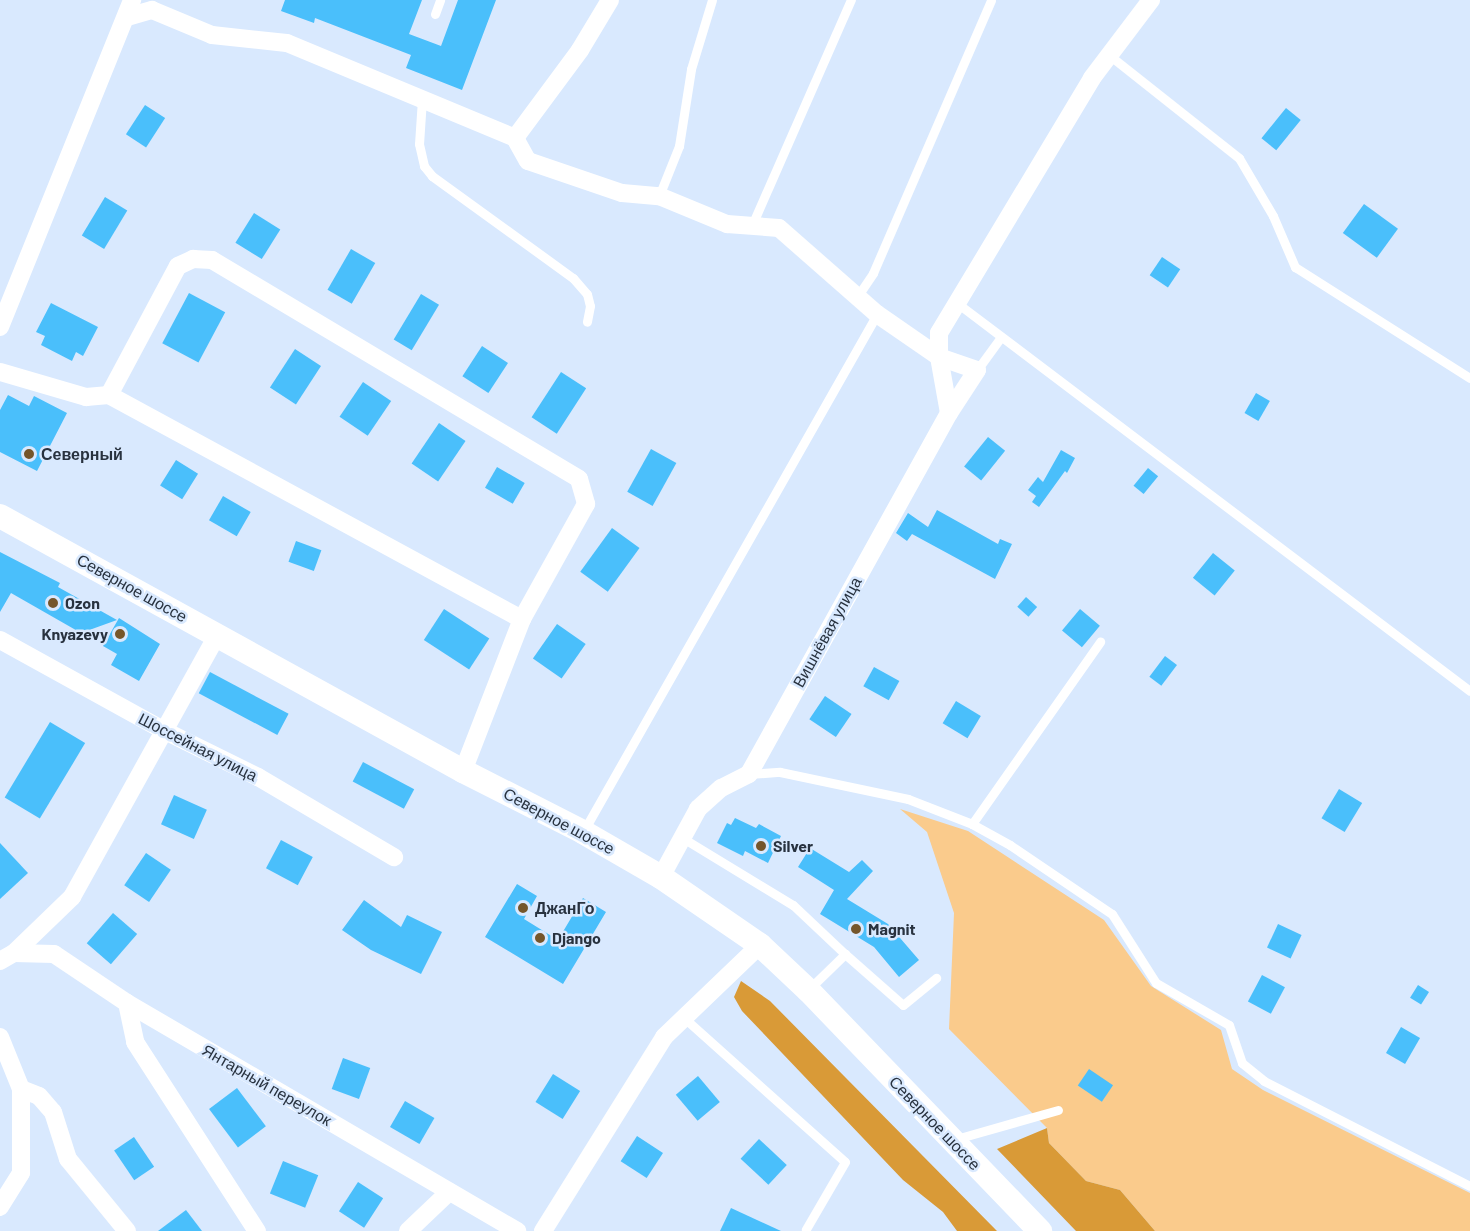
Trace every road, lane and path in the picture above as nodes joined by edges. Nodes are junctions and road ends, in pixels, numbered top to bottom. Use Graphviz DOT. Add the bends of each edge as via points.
graph roads {
  1 [pos="440,0"];
  2 [pos="610,0"];
  3 [pos="712,0"];
  4 [pos="851,0"];
  5 [pos="991,0"];
  6 [pos="1152,0"];
  7 [pos="129,9"];
  8 [pos="435,14"];
  9 [pos="1109,55"];
  10 [pos="422,99"];
  11 [pos="515,138"];
  12 [pos="659,196"];
  13 [pos="752,225"];
  14 [pos="857,297"];
  15 [pos="957,303"];
  16 [pos="877,314"];
  17 [pos="588,321"];
  18 [pos="0,327"];
  19 [pos="1001,337"];
  20 [pos="939,357"];
  21 [pos="977,370"];
  22 [pos="0,372"];
  23 [pos="1470,378"];
  24 [pos="109,395"];
  25 [pos="949,412"];
  26 [pos="0,516"];
  27 [pos="522,619"];
  28 [pos="217,635"];
  29 [pos="0,640"];
  30 [pos="1100,642"];
  31 [pos="1470,691"];
  32 [pos="165,731"];
  33 [pos="463,771"];
  34 [pos="749,774"];
  35 [pos="972,824"];
  36 [pos="583,832"];
  37 [pos="681,837"];
  38 [pos="394,857"];
  39 [pos="661,878"];
  40 [pos="760,945"];
  41 [pos="845,954"];
  42 [pos="7,957"];
  43 [pos="936,978"];
  44 [pos="808,990"];
  45 [pos="128,1003"];
  46 [pos="683,1017"];
  47 [pos="0,1037"];
  48 [pos="21,1089"];
  49 [pos="1058,1110"];
  50 [pos="951,1140"];
  51 [pos="1470,1186"];
  52 [pos="449,1191"];
  53 [pos="0,1206"];
  54 [pos="806,1229"];
  55 [pos="127,1231"];
  56 [pos="257,1231"];
  57 [pos="408,1231"];
  58 [pos="517,1231"];
  59 [pos="543,1231"];
  60 [pos="1040,1231"];
  1 -- 8 [label="lane"];
  2 -- 11 [label="street" via="568,67"];
  3 -- 12 [label="lane" via="691,69 679,146"];
  4 -- 13 [label="lane"];
  5 -- 14 [label="lane" via="873,273"];
  6 -- 9 [label="street"];
  7 -- 10 [label="street" via="152,10 212,35 287,43"];
  7 -- 18 [label="street"];
  9 -- 15 [label="street"];
  9 -- 23 [label="lane" via="1239,158 1273,216 1295,267"];
  10 -- 11 [label="street"];
  10 -- 17 [label="lane" via="419,144 424,166 432,176 573,278 587,294"];
  11 -- 12 [label="street" via="528,161 622,194"];
  12 -- 13 [label="street" via="727,224"];
  13 -- 14 [label="street" via="779,228"];
  14 -- 16 [label="street"];
  15 -- 19 [label="lane"];
  15 -- 20 [label="street" via="939,333"];
  16 -- 20 [label="street"];
  16 -- 36 [label="lane"];
  19 -- 21 [label="lane"];
  19 -- 31 [label="lane"];
  20 -- 21 [label="street"];
  20 -- 25 [label="street"];
  21 -- 25 [label="street, Вишнёвая улица"];
  22 -- 24 [label="street" via="86,397"];
  24 -- 27 [label="street"];
  24 -- 27 [label="street" via="178,266 193,259 212,260 579,479 586,504"];
  25 -- 34 [label="street, Вишнёвая улица"];
  26 -- 28 [label="main road, Северное шоссе"];
  27 -- 33 [label="street"];
  28 -- 32 [label="street"];
  28 -- 33 [label="main road, Северное шоссе"];
  29 -- 32 [label="street, Шоссейная улица"];
  30 -- 35 [label="lane"];
  32 -- 38 [label="street, Шоссейная улица" via="258,777"];
  32 -- 42 [label="street" via="72,897"];
  33 -- 36 [label="main road, Северное шоссе"];
  34 -- 35 [label="lane" via="780,772 908,799"];
  34 -- 37 [label="street" via="721,788 698,809"];
  35 -- 51 [label="lane" via="1112,914 1156,983 1228,1025 1242,1063 1264,1081"];
  36 -- 39 [label="main road, Северное шоссе"];
  37 -- 39 [label="street"];
  37 -- 41 [label="lane" via="793,905"];
  39 -- 40 [label="main road, Северное шоссе"];
  40 -- 44 [label="main road, Северное шоссе"];
  40 -- 46 [label="street"];
  41 -- 43 [label="lane" via="903,1005"];
  41 -- 44 [label="lane"];
  42 -- 45 [label="street, Янтарный переулок" via="54,954"];
  44 -- 50 [label="main road, Северное шоссе"];
  45 -- 52 [label="street, Янтарный переулок"];
  45 -- 56 [label="street" via="135,1042"];
  46 -- 54 [label="lane" via="844,1162"];
  46 -- 59 [label="street" via="664,1037"];
  47 -- 48 [label="street"];
  48 -- 53 [label="street" via="21,1173"];
  48 -- 55 [label="street" via="39,1096 53,1112 68,1159"];
  49 -- 50 [label="lane"];
  50 -- 60 [label="main road, Северное шоссе"];
  52 -- 57 [label="street"];
  52 -- 58 [label="street, Янтарный переулок"];
}
